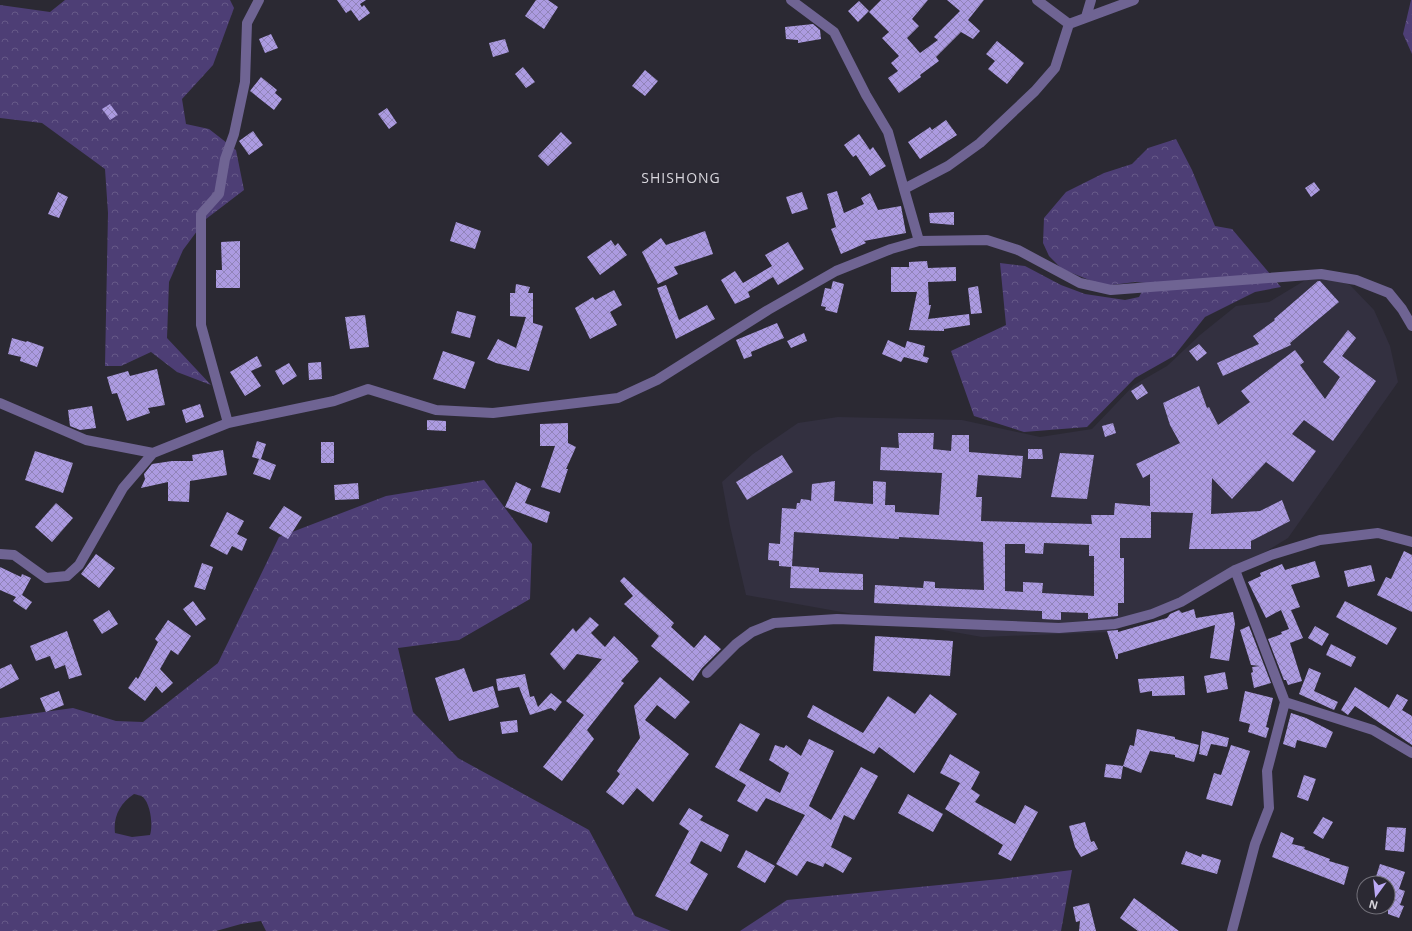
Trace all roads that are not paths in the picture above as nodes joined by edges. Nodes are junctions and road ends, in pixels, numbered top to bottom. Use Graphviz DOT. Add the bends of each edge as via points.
graph roads {
  1 [pos="259,0"];
  2 [pos="791,0"];
  3 [pos="1037,0"];
  4 [pos="1091,0"];
  5 [pos="1134,0"];
  6 [pos="1086,17"];
  7 [pos="1069,24"];
  8 [pos="904,189"];
  9 [pos="919,241"];
  10 [pos="1412,326"];
  11 [pos="0,403"];
  12 [pos="228,423"];
  13 [pos="153,453"];
  14 [pos="1412,542"];
  15 [pos="0,554"];
  16 [pos="1235,570"];
  17 [pos="708,673"];
  18 [pos="1285,702"];
  19 [pos="1412,753"];
  20 [pos="1232,931"];
  1 -- 12 [label="street" via="246,23 245,82 234,134 225,159 219,194 201,214 201,325"];
  2 -- 8 [label="street" via="834,32 888,132"];
  3 -- 7 [label="street"];
  4 -- 6 [label="street"];
  5 -- 6 [label="street"];
  6 -- 7 [label="street"];
  7 -- 8 [label="street" via="1055,68 1035,91 980,143 948,166"];
  8 -- 9 [label="street"];
  9 -- 10 [label="street" via="987,240 1018,250 1080,283 1111,290 1321,274 1356,280 1389,293"];
  9 -- 12 [label="street" via="836,271 768,310 657,380 618,398 493,413 436,410 368,389 334,401"];
  11 -- 13 [label="street" via="86,440"];
  12 -- 13 [label="street"];
  13 -- 15 [label="street" via="123,488 79,565 67,576 46,578 14,555"];
  14 -- 16 [label="street" via="1378,533 1320,540 1271,555"];
  16 -- 17 [label="street" via="1181,602 1152,614 1114,624 1059,628 837,619 774,623 736,644"];
  16 -- 18 [label="street"];
  18 -- 19 [label="street" via="1373,730"];
  18 -- 20 [label="street" via="1267,771 1269,808 1255,844"];
}
